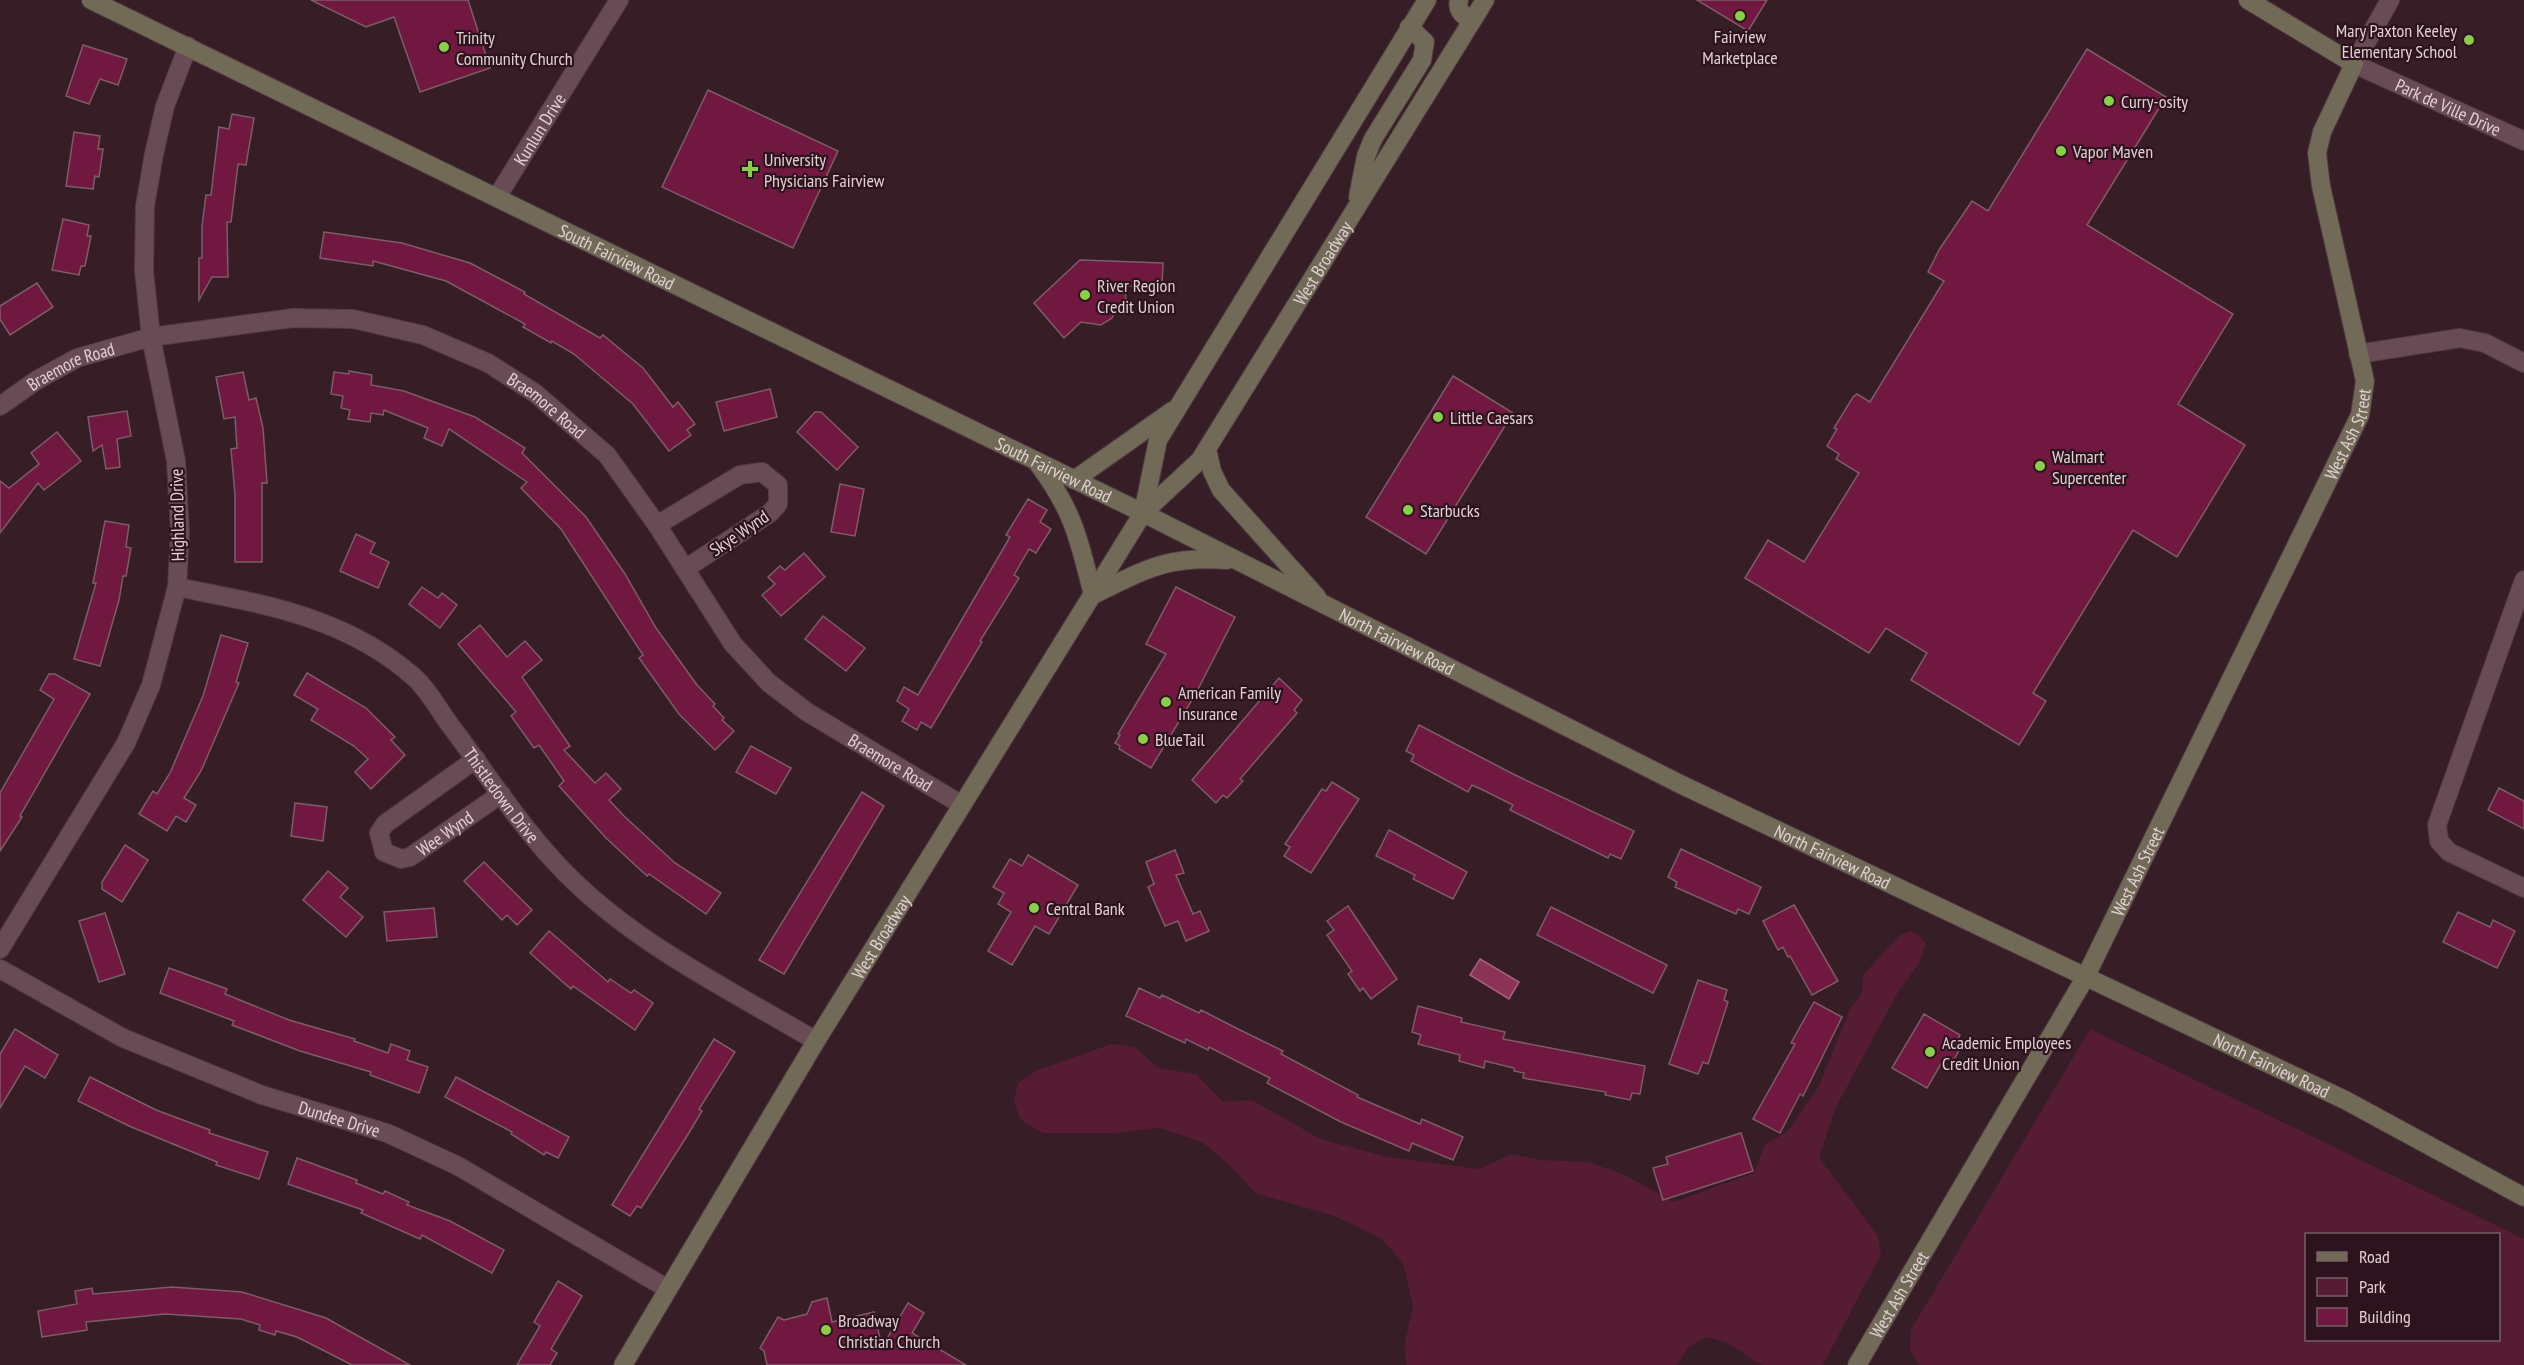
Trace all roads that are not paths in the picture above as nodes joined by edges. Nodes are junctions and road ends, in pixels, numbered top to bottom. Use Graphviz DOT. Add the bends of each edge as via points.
graph roads {
  1 [pos="91,0"];
  2 [pos="619,0"];
  3 [pos="1427,0"];
  4 [pos="1459,0"];
  5 [pos="1485,0"];
  6 [pos="2248,0"];
  7 [pos="2390,0"];
  8 [pos="1472,21"];
  9 [pos="1409,27"];
  10 [pos="188,46"];
  11 [pos="2354,64"];
  12 [pos="2524,141"];
  13 [pos="497,197"];
  14 [pos="1355,208"];
  15 [pos="151,337"];
  16 [pos="2358,354"];
  17 [pos="2524,363"];
  18 [pos="0,406"];
  19 [pos="1179,406"];
  20 [pos="1207,449"];
  21 [pos="1036,461"];
  22 [pos="1074,480"];
  23 [pos="1143,513"];
  24 [pos="657,525"];
  25 [pos="1235,560"];
  26 [pos="685,569"];
  27 [pos="2524,580"];
  28 [pos="177,587"];
  29 [pos="1093,595"];
  30 [pos="1325,605"];
  31 [pos="476,759"];
  32 [pos="501,794"];
  33 [pos="962,805"];
  34 [pos="2524,888"];
  35 [pos="0,949"];
  36 [pos="0,969"];
  37 [pos="2085,978"];
  38 [pos="816,1041"];
  39 [pos="2524,1197"];
  40 [pos="668,1289"];
  41 [pos="623,1365"];
  42 [pos="1857,1365"];
  1 -- 10 [label="street, South Fairview Road"];
  2 -- 13 [label="street, Kunlun Drive"];
  3 -- 9 [label="street, West Broadway"];
  4 -- 8 [label="street" via="1462,14"];
  5 -- 8 [label="street, West Broadway"];
  6 -- 11 [label="street, Park de Ville Drive"];
  7 -- 11 [label="street"];
  8 -- 14 [label="street, West Broadway"];
  9 -- 14 [label="street" via="1425,42 1426,50 1373,139"];
  9 -- 19 [label="street, West Broadway"];
  10 -- 13 [label="street, South Fairview Road"];
  10 -- 15 [label="street, Highland Drive" via="165,106 145,206 144,271"];
  11 -- 12 [label="street, Park de Ville Drive"];
  11 -- 16 [label="street, West Ash Street" via="2322,132 2317,153"];
  13 -- 21 [label="street, South Fairview Road"];
  14 -- 20 [label="street, West Broadway"];
  15 -- 18 [label="street, Braemore Road" via="77,358"];
  15 -- 24 [label="street, Braemore Road" via="293,318 353,319 423,335 488,363 535,393 607,455"];
  15 -- 28 [label="street, Highland Drive" via="176,461 180,532"];
  16 -- 17 [label="street" via="2460,338 2485,343"];
  16 -- 37 [label="street, West Ash Street" via="2365,381 2360,415"];
  19 -- 22 [label="street"];
  19 -- 23 [label="street, West Broadway" via="1158,440"];
  20 -- 23 [label="street, West Broadway"];
  20 -- 30 [label="street" via="1221,490"];
  21 -- 22 [label="street, South Fairview Road"];
  21 -- 29 [label="street" via="1060,493 1075,523"];
  22 -- 23 [label="street, South Fairview Road"];
  23 -- 25 [label="street, North Fairview Road"];
  23 -- 29 [label="street, West Broadway"];
  24 -- 26 [label="street, Braemore Road"];
  24 -- 26 [label="street, Skye Wynd" via="740,475 762,472 778,484 778,504 770,513"];
  25 -- 29 [label="street" via="1170,561"];
  25 -- 30 [label="street, North Fairview Road"];
  26 -- 33 [label="street, Braemore Road" via="733,644 769,683 807,712"];
  27 -- 34 [label="street" via="2437,825 2439,841 2449,852"];
  28 -- 31 [label="street, Thistledown Drive" via="291,610 359,639 416,679"];
  28 -- 35 [label="street, Highland Drive" via="151,685 126,743"];
  29 -- 33 [label="street, West Broadway"];
  30 -- 37 [label="street, North Fairview Road" via="1680,784"];
  31 -- 32 [label="street, Thistledown Drive"];
  31 -- 32 [label="street, Wee Wynd" via="385,824 380,833 384,852 401,859 410,857"];
  32 -- 38 [label="street, Thistledown Drive" via="555,862 627,925"];
  33 -- 38 [label="street, West Broadway"];
  36 -- 40 [label="street, Dundee Drive" via="123,1038 262,1095 387,1133 458,1166"];
  37 -- 39 [label="street, North Fairview Road" via="2345,1100"];
  37 -- 42 [label="street, West Ash Street"];
  38 -- 40 [label="street, West Broadway"];
  40 -- 41 [label="street, West Broadway"];
}
